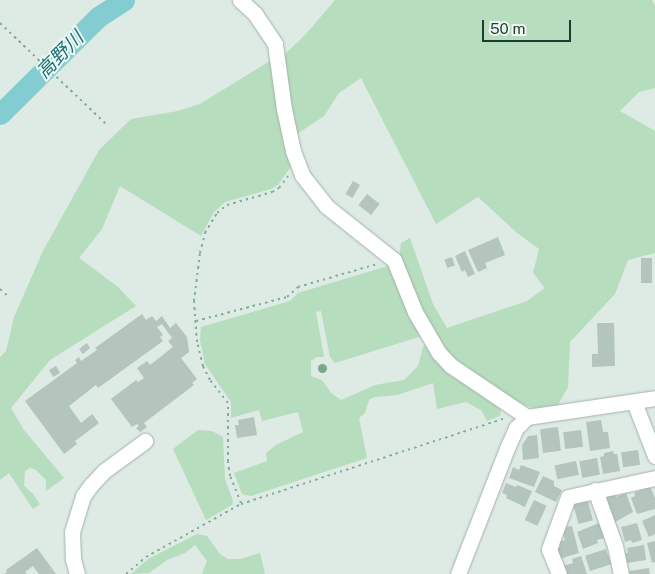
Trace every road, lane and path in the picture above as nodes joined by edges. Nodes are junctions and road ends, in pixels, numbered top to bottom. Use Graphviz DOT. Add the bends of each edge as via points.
graph roads {
  1 [pos="240,0"];
  2 [pos="0,23"];
  3 [pos="106,124"];
  4 [pos="297,164"];
  5 [pos="380,263"];
  6 [pos="0,289"];
  7 [pos="10,298"];
  8 [pos="196,321"];
  9 [pos="655,398"];
  10 [pos="634,402"];
  11 [pos="523,415"];
  12 [pos="145,441"];
  13 [pos="655,456"];
  14 [pos="655,478"];
  15 [pos="596,490"];
  16 [pos="241,504"];
  17 [pos="77,574"];
  18 [pos="126,574"];
  19 [pos="458,574"];
  20 [pos="559,574"];
  21 [pos="621,574"];
  1 -- 4 [label="street" via="256,14 275,44 284,109"];
  2 -- 3 [label="path"];
  4 -- 8 [label="path" via="279,188 228,205 217,213 205,233 200,253 194,301"];
  4 -- 11 [label="street" via="326,206 394,260 415,312 439,353 450,365"];
  5 -- 8 [label="path" via="298,288 287,296"];
  6 -- 7 [label="path"];
  8 -- 16 [label="path" via="202,366 228,403 228,461"];
  9 -- 10 [label="street"];
  10 -- 11 [label="street"];
  10 -- 13 [label="street"];
  11 -- 16 [label="path"];
  11 -- 19 [label="street"];
  12 -- 17 [label="street" via="104,472 83,496 72,532"];
  14 -- 15 [label="street"];
  15 -- 20 [label="street" via="568,497 549,549"];
  15 -- 21 [label="street"];
  16 -- 18 [label="path" via="146,557"];
}
